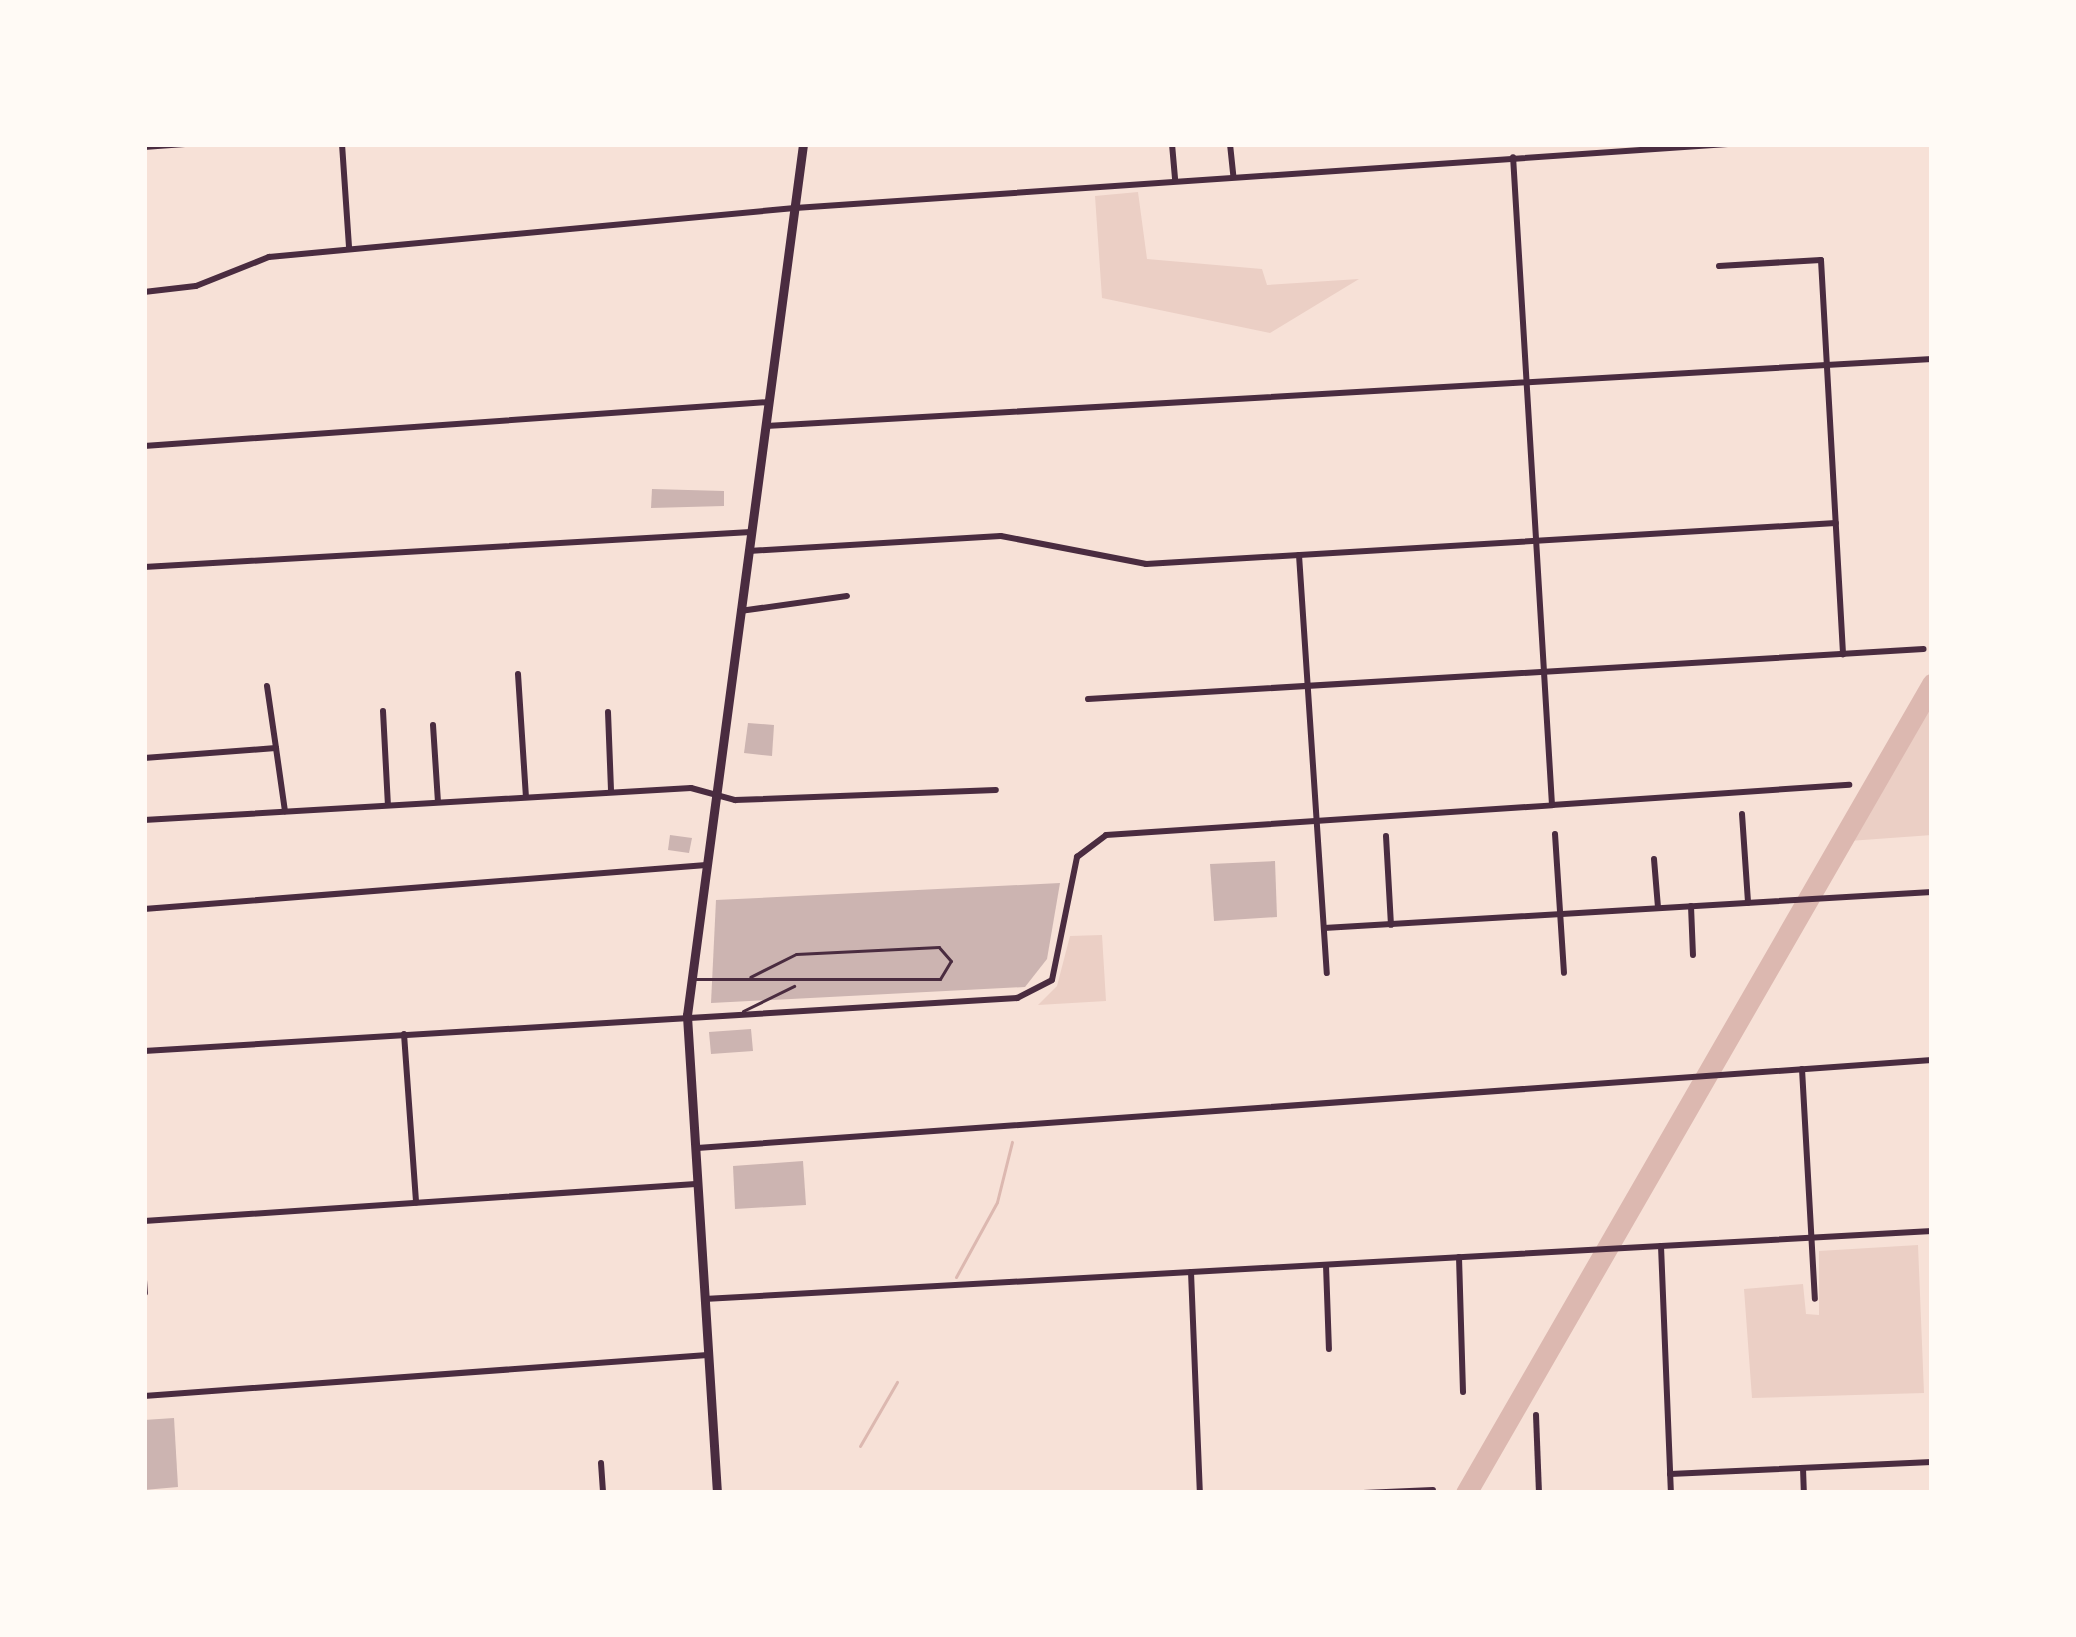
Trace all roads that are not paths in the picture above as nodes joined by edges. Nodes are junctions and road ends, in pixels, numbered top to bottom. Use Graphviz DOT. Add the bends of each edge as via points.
graph roads {
  1 [pos="185,144"];
  2 [pos="342,144"];
  3 [pos="803,144"];
  4 [pos="1172,144"];
  5 [pos="1230,144"];
  6 [pos="1728,144"];
  7 [pos="144,147"];
  8 [pos="1513,158"];
  9 [pos="1233,175"];
  10 [pos="1175,179"];
  11 [pos="796,208"];
  12 [pos="349,248"];
  13 [pos="1719,266"];
  14 [pos="144,292"];
  15 [pos="1932,358"];
  16 [pos="1827,364"];
  17 [pos="1526,382"];
  18 [pos="769,402"];
  19 [pos="766,426"];
  20 [pos="144,446"];
  21 [pos="1836,523"];
  22 [pos="751,532"];
  23 [pos="1536,541"];
  24 [pos="748,551"];
  25 [pos="1299,555"];
  26 [pos="144,567"];
  27 [pos="847,596"];
  28 [pos="740,611"];
  29 [pos="1924,649"];
  30 [pos="1843,654"];
  31 [pos="1544,672"];
  32 [pos="518,674"];
  33 [pos="268,686"];
  34 [pos="1308,686"];
  35 [pos="1088,699"];
  36 [pos="383,711"];
  37 [pos="608,712"];
  38 [pos="433,725"];
  39 [pos="276,748"];
  40 [pos="144,758"];
  41 [pos="1849,785"];
  42 [pos="996,790"];
  43 [pos="611,791"];
  44 [pos="716,795"];
  45 [pos="526,796"];
  46 [pos="438,802"];
  47 [pos="388,805"];
  48 [pos="1552,805"];
  49 [pos="285,811"];
  50 [pos="1742,814"];
  51 [pos="144,820"];
  52 [pos="1316,820"];
  53 [pos="1556,834"];
  54 [pos="1386,836"];
  55 [pos="1654,860"];
  56 [pos="706,865"];
  57 [pos="1932,892"];
  58 [pos="1748,903"];
  59 [pos="1691,906"];
  60 [pos="1658,908"];
  61 [pos="144,909"];
  62 [pos="1561,914"];
  63 [pos="1391,925"];
  64 [pos="1324,928"];
  65 [pos="1693,955"];
  66 [pos="1327,973"];
  67 [pos="1564,973"];
  68 [pos="749,976"];
  69 [pos="690,979"];
  70 [pos="796,985"];
  71 [pos="742,1011"];
  72 [pos="687,1015"];
  73 [pos="404,1034"];
  74 [pos="144,1052"];
  75 [pos="1932,1060"];
  76 [pos="1802,1069"];
  77 [pos="694,1148"];
  78 [pos="696,1184"];
  79 [pos="416,1203"];
  80 [pos="144,1221"];
  81 [pos="1932,1231"];
  82 [pos="1811,1238"];
  83 [pos="1661,1246"];
  84 [pos="1459,1257"];
  85 [pos="1326,1265"];
  86 [pos="1191,1272"];
  87 [pos="144,1280"];
  88 [pos="145,1293"];
  89 [pos="704,1299"];
  90 [pos="1815,1299"];
  91 [pos="1329,1349"];
  92 [pos="708,1354"];
  93 [pos="1463,1392"];
  94 [pos="144,1396"];
  95 [pos="1536,1414"];
  96 [pos="1932,1462"];
  97 [pos="602,1463"];
  98 [pos="1803,1468"];
  99 [pos="1670,1474"];
  100 [pos="1433,1490"];
  101 [pos="603,1493"];
  102 [pos="717,1493"];
  103 [pos="1200,1493"];
  104 [pos="1364,1493"];
  105 [pos="1539,1493"];
  106 [pos="1671,1493"];
  107 [pos="1804,1493"];
  1 -- 7 [label="street"];
  2 -- 12 [label="street"];
  3 -- 11 [label="main road"];
  4 -- 10 [label="street"];
  5 -- 9 [label="street"];
  6 -- 8 [label="street"];
  8 -- 9 [label="street"];
  8 -- 17 [label="street"];
  9 -- 10 [label="street"];
  10 -- 11 [label="street"];
  11 -- 12 [label="street"];
  11 -- 18 [label="main road"];
  12 -- 14 [label="street" via="258,259 196,286"];
  13 -- 16 [label="street" via="1821,260"];
  15 -- 16 [label="street"];
  16 -- 17 [label="street"];
  16 -- 21 [label="street"];
  17 -- 19 [label="street"];
  17 -- 23 [label="street"];
  18 -- 19 [label="main road"];
  18 -- 20 [label="street"];
  19 -- 22 [label="main road"];
  21 -- 23 [label="street"];
  21 -- 30 [label="street"];
  22 -- 24 [label="main road"];
  22 -- 26 [label="street"];
  23 -- 25 [label="street"];
  23 -- 31 [label="street"];
  24 -- 25 [label="street" via="1000,536 1146,564"];
  24 -- 28 [label="main road"];
  25 -- 34 [label="street"];
  27 -- 28 [label="street"];
  28 -- 44 [label="main road"];
  29 -- 30 [label="street"];
  30 -- 31 [label="street"];
  31 -- 34 [label="street"];
  31 -- 48 [label="street"];
  32 -- 45 [label="street"];
  33 -- 39 [label="street"];
  34 -- 35 [label="street"];
  34 -- 52 [label="street"];
  36 -- 47 [label="street"];
  37 -- 43 [label="street"];
  38 -- 46 [label="street"];
  39 -- 40 [label="street"];
  39 -- 49 [label="street"];
  41 -- 48 [label="street"];
  42 -- 44 [label="street"];
  43 -- 44 [label="street"];
  43 -- 45 [label="street"];
  44 -- 56 [label="main road"];
  45 -- 46 [label="street"];
  46 -- 47 [label="street"];
  47 -- 49 [label="street"];
  48 -- 52 [label="street"];
  49 -- 51 [label="street"];
  50 -- 58 [label="street"];
  52 -- 64 [label="street"];
  52 -- 71 [label="street" via="1094,839 1074,868 1052,980 1017,998"];
  53 -- 62 [label="street"];
  54 -- 63 [label="street"];
  55 -- 60 [label="street"];
  56 -- 61 [label="street"];
  56 -- 69 [label="main road"];
  57 -- 58 [label="street"];
  58 -- 59 [label="street"];
  59 -- 60 [label="street"];
  59 -- 65 [label="street"];
  60 -- 62 [label="street"];
  62 -- 63 [label="street"];
  62 -- 67 [label="street"];
  63 -- 64 [label="street"];
  64 -- 66 [label="street"];
  68 -- 69 [label="lane"];
  68 -- 70 [label="lane"];
  68 -- 70 [label="lane" via="796,954 939,946 951,962 940,979"];
  69 -- 72 [label="main road"];
  70 -- 71 [label="lane"];
  71 -- 72 [label="street"];
  72 -- 73 [label="street"];
  72 -- 77 [label="main road"];
  73 -- 74 [label="street"];
  73 -- 79 [label="street"];
  75 -- 76 [label="street"];
  76 -- 77 [label="street"];
  76 -- 82 [label="street"];
  77 -- 78 [label="main road"];
  78 -- 79 [label="street"];
  78 -- 89 [label="main road"];
  79 -- 80 [label="street"];
  81 -- 82 [label="street"];
  82 -- 83 [label="street"];
  82 -- 90 [label="street"];
  83 -- 84 [label="street"];
  83 -- 99 [label="street"];
  84 -- 85 [label="street"];
  84 -- 93 [label="street"];
  85 -- 86 [label="street"];
  85 -- 91 [label="street"];
  86 -- 89 [label="street"];
  86 -- 103 [label="street"];
  87 -- 88 [label="street"];
  89 -- 92 [label="main road"];
  92 -- 94 [label="street"];
  92 -- 102 [label="main road"];
  95 -- 105 [label="street"];
  96 -- 98 [label="street"];
  97 -- 101 [label="street"];
  98 -- 99 [label="street"];
  98 -- 107 [label="street"];
  99 -- 106 [label="street"];
  100 -- 104 [label="street"];
}
